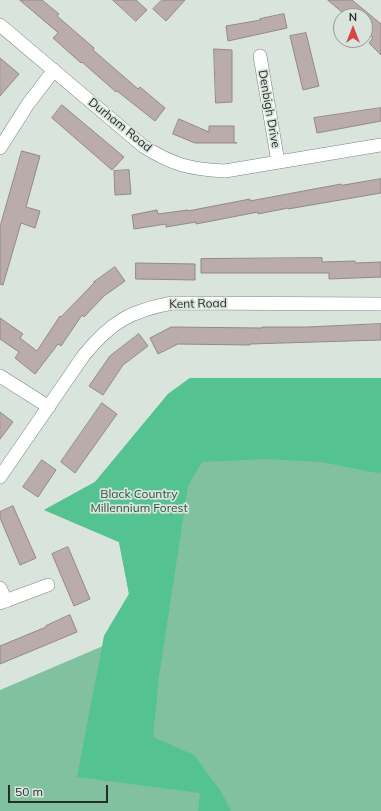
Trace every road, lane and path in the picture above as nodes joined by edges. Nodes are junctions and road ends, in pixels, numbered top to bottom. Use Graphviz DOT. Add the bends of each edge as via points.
graph roads {
  1 [pos="0,25"];
  2 [pos="260,56"];
  3 [pos="54,70"];
  4 [pos="381,145"];
  5 [pos="0,148"];
  6 [pos="278,162"];
  7 [pos="381,304"];
  8 [pos="0,376"];
  9 [pos="49,407"];
  10 [pos="0,477"];
  11 [pos="48,585"];
  12 [pos="0,588"];
  13 [pos="3,602"];
  1 -- 3 [label="street, Durham Road"];
  2 -- 6 [label="street, Denbigh Drive"];
  3 -- 5 [label="street" via="28,104"];
  3 -- 6 [label="street, Durham Road" via="143,146 178,165 200,170 224,170"];
  4 -- 6 [label="street, Durham Road"];
  7 -- 9 [label="street, Kent Road" via="172,303 150,308 122,319 96,340"];
  8 -- 9 [label="street"];
  9 -- 10 [label="street, Kent Road"];
  11 -- 13 [label="street"];
  12 -- 13 [label="street"];
}
